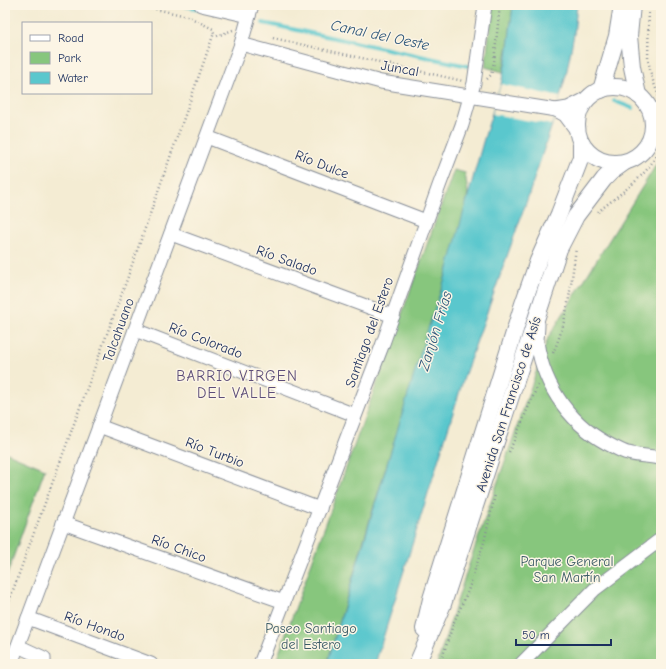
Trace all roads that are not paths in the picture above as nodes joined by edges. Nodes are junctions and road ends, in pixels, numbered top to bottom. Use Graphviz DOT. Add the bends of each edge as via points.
graph roads {
  1 [pos="201,5"];
  2 [pos="622,5"];
  3 [pos="632,5"];
  4 [pos="481,7"];
  5 [pos="250,10"];
  6 [pos="243,38"];
  7 [pos="473,89"];
  8 [pos="595,93"];
  9 [pos="638,95"];
  10 [pos="556,110"];
  11 [pos="207,137"];
  12 [pos="579,137"];
  13 [pos="625,162"];
  14 [pos="426,221"];
  15 [pos="171,234"];
  16 [pos="540,308"];
  17 [pos="393,316"];
  18 [pos="135,330"];
  19 [pos="355,415"];
  20 [pos="99,426"];
  21 [pos="661,458"];
  22 [pos="320,509"];
  23 [pos="63,523"];
  24 [pos="661,539"];
  25 [pos="284,602"];
  26 [pos="28,618"];
  27 [pos="18,646"];
  28 [pos="418,663"];
  29 [pos="11,664"];
  30 [pos="44,664"];
  31 [pos="151,664"];
  32 [pos="260,664"];
  33 [pos="521,664"];
  1 -- 5 [label="street"];
  2 -- 8 [label="main road" via="616,36"];
  3 -- 9 [label="main road" via="629,36"];
  4 -- 7 [label="street, Santiago del Estero"];
  5 -- 6 [label="street, Talcahuano"];
  6 -- 7 [label="street, Juncal" via="381,82"];
  6 -- 11 [label="street, Talcahuano"];
  7 -- 10 [label="street, Juncal" via="496,100"];
  7 -- 14 [label="street, Santiago del Estero"];
  8 -- 9 [label="main road" via="614,87 627,89"];
  8 -- 10 [label="street, Juncal" via="568,108"];
  8 -- 12 [label="main road" via="582,106 578,118"];
  9 -- 13 [label="main road" via="646,103 651,114 652,132 645,148 636,157"];
  10 -- 12 [label="street" via="565,115"];
  11 -- 14 [label="street, Río Dulce"];
  11 -- 15 [label="street, Talcahuano"];
  12 -- 13 [label="main road" via="591,154 598,159 613,163"];
  12 -- 28 [label="main road, Avenida San Francisco de Asís" via="581,157 538,261 519,319 431,599"];
  13 -- 16 [label="main road, Avenida San Francisco de Asís" via="604,179 576,216 560,249"];
  14 -- 17 [label="street, Santiago del Estero"];
  15 -- 17 [label="street, Río Salado"];
  15 -- 18 [label="street, Talcahuano"];
  16 -- 21 [label="street" via="537,341 544,372 568,412 585,430 605,443 627,453"];
  16 -- 28 [label="main road, Avenida San Francisco de Asís" via="443,604"];
  17 -- 19 [label="street, Santiago del Estero"];
  18 -- 19 [label="street, Río Colorado"];
  18 -- 20 [label="street, Talcahuano"];
  19 -- 22 [label="street, Santiago del Estero"];
  20 -- 22 [label="street, Río Turbio"];
  20 -- 23 [label="street, Talcahuano"];
  22 -- 25 [label="street, Santiago del Estero"];
  23 -- 25 [label="street, Río Chico"];
  23 -- 26 [label="street, Talcahuano"];
  24 -- 33 [label="street" via="595,589"];
  25 -- 32 [label="street, Santiago del Estero"];
  26 -- 27 [label="street, Talcahuano"];
  26 -- 31 [label="street, Río Hondo"];
  27 -- 29 [label="street, Talcahuano"];
  27 -- 30 [label="street" via="44,658"];
}
